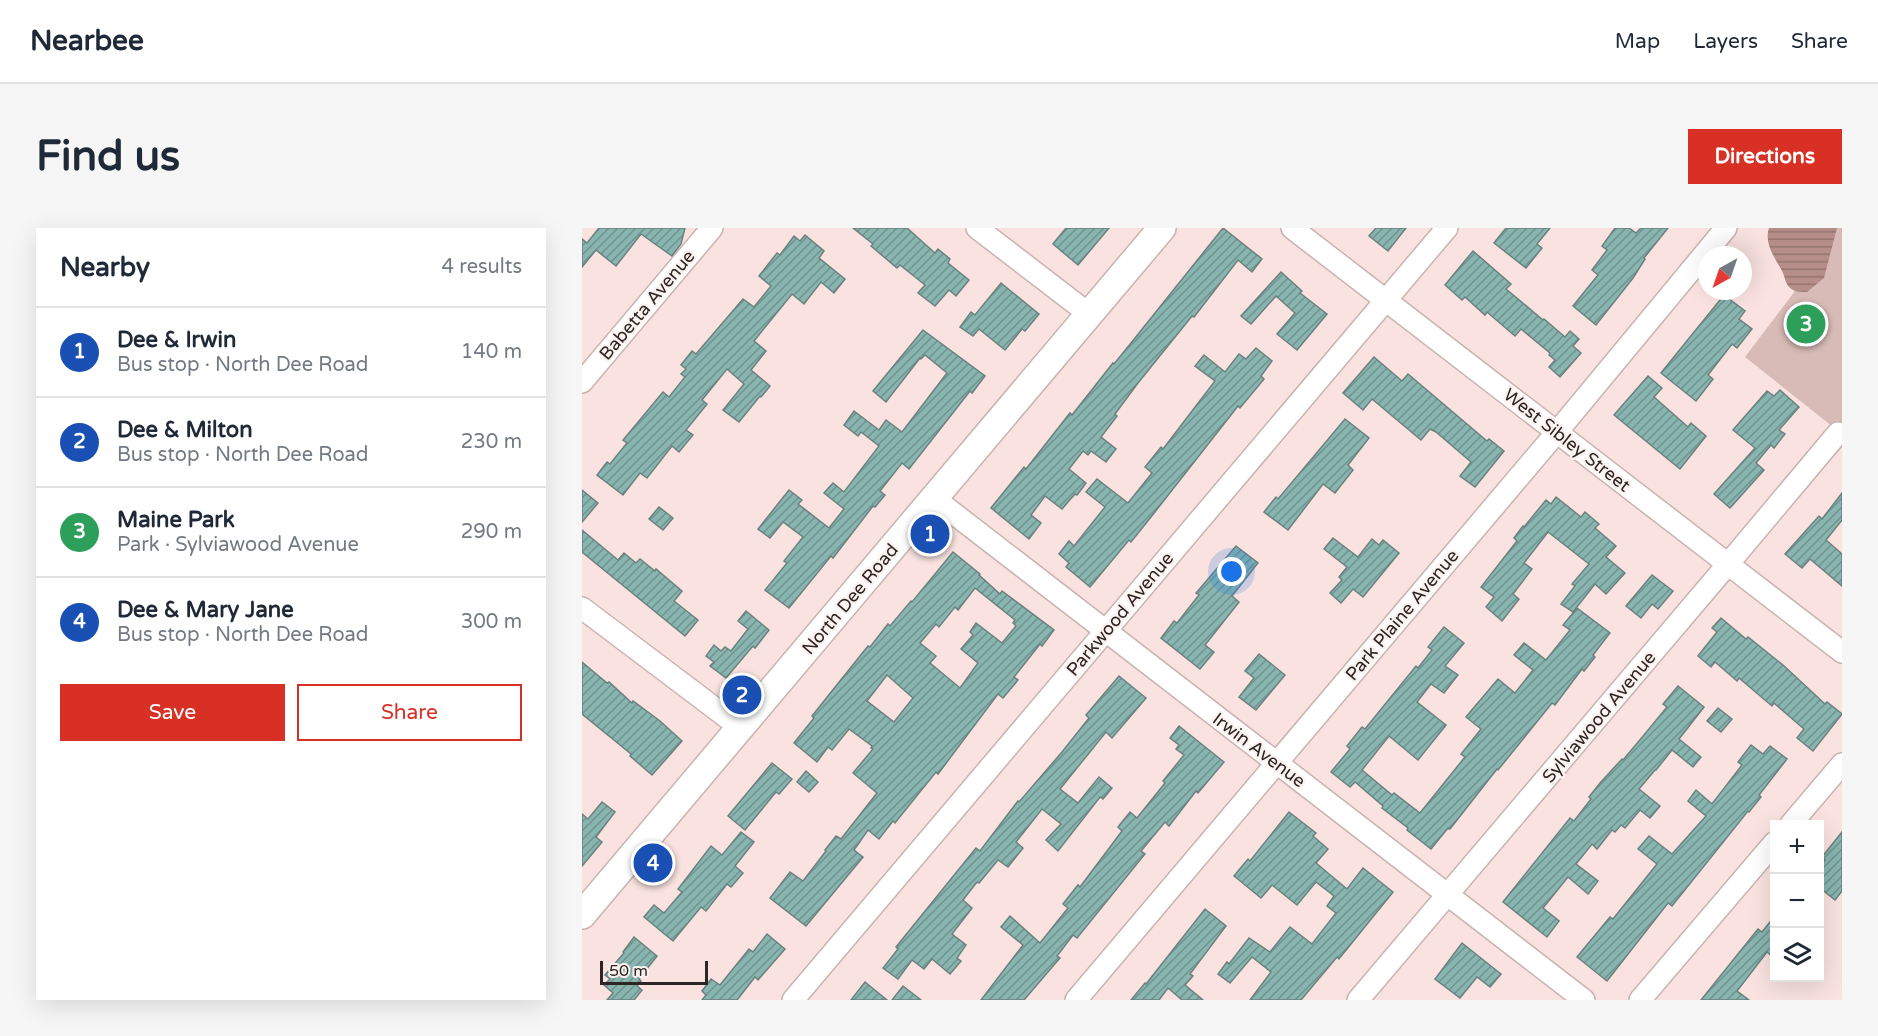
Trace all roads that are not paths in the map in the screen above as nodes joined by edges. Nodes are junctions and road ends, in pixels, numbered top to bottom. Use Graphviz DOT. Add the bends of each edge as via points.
graph roads {
  1 [pos="712,228"];
  2 [pos="977,228"];
  3 [pos="1162,228"];
  4 [pos="1292,228"];
  5 [pos="1447,228"];
  6 [pos="1726,228"];
  7 [pos="1736,228"];
  8 [pos="1743,228"];
  9 [pos="1386,300"];
  10 [pos="1089,314"];
  11 [pos="582,382"];
  12 [pos="1557,432"];
  13 [pos="1838,433"];
  14 [pos="934,499"];
  15 [pos="1728,564"];
  16 [pos="582,608"];
  17 [pos="1105,632"];
  18 [pos="1842,652"];
  19 [pos="741,728"];
  20 [pos="1277,763"];
  21 [pos="1842,764"];
  22 [pos="1795,820"];
  23 [pos="1770,848"];
  24 [pos="1448,894"];
  25 [pos="582,913"];
  26 [pos="793,1000"];
  27 [pos="1076,1000"];
  28 [pos="1358,1000"];
  29 [pos="1584,1000"];
  30 [pos="1640,1000"];
  1 -- 11 [label="street, Babetta Avenue"];
  2 -- 10 [label="street"];
  3 -- 10 [label="main road, North Dee Road"];
  4 -- 9 [label="street, West Sibley Street"];
  5 -- 9 [label="street, Parkwood Avenue"];
  6 -- 12 [label="street, Park Plaine Avenue"];
  7 -- 8 [label="street"];
  9 -- 12 [label="street, West Sibley Street"];
  9 -- 17 [label="street, Parkwood Avenue"];
  10 -- 14 [label="main road, North Dee Road"];
  12 -- 15 [label="street, West Sibley Street"];
  12 -- 20 [label="street, Park Plaine Avenue"];
  13 -- 15 [label="street, Sylviawood Avenue"];
  14 -- 17 [label="street, Irwin Avenue"];
  14 -- 19 [label="main road, North Dee Road"];
  15 -- 18 [label="street, West Sibley Street"];
  15 -- 24 [label="street, Sylviawood Avenue"];
  16 -- 19 [label="street"];
  17 -- 20 [label="street, Irwin Avenue"];
  17 -- 26 [label="street, Parkwood Avenue"];
  19 -- 25 [label="main road, North Dee Road"];
  20 -- 24 [label="street, Irwin Avenue"];
  20 -- 27 [label="street, Park Plaine Avenue"];
  21 -- 22 [label="street"];
  23 -- 30 [label="street"];
  24 -- 28 [label="street, Sylviawood Avenue"];
  24 -- 29 [label="street, Irwin Avenue"];
}
